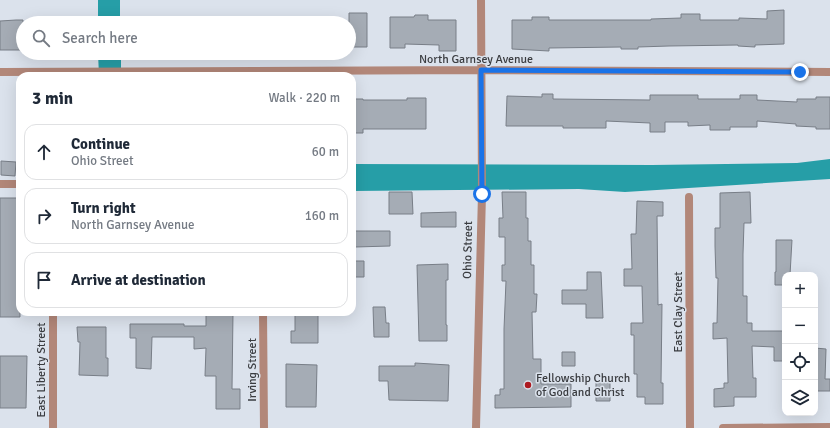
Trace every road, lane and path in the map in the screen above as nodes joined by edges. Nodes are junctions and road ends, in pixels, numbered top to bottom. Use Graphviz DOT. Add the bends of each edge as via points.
graph roads {
  1 [pos="481,0"];
  2 [pos="481,70"];
  3 [pos="0,72"];
  4 [pos="830,72"];
  5 [pos="0,184"];
  6 [pos="16,184"];
  7 [pos="689,197"];
  8 [pos="53,316"];
  9 [pos="263,316"];
  10 [pos="53,428"];
  11 [pos="264,428"];
  12 [pos="476,428"];
  13 [pos="690,428"];
  14 [pos="723,428"];
  15 [pos="830,428"];
  1 -- 2 [label="street, Ohio Street"];
  2 -- 3 [label="street, North Garnsey Avenue"];
  2 -- 4 [label="street, North Garnsey Avenue"];
  2 -- 12 [label="street, Ohio Street" via="482,194"];
  5 -- 6 [label="street"];
  7 -- 13 [label="street, East Clay Street"];
  8 -- 10 [label="street, East Liberty Street"];
  9 -- 11 [label="street, Irving Street"];
  14 -- 15 [label="street"];
}
